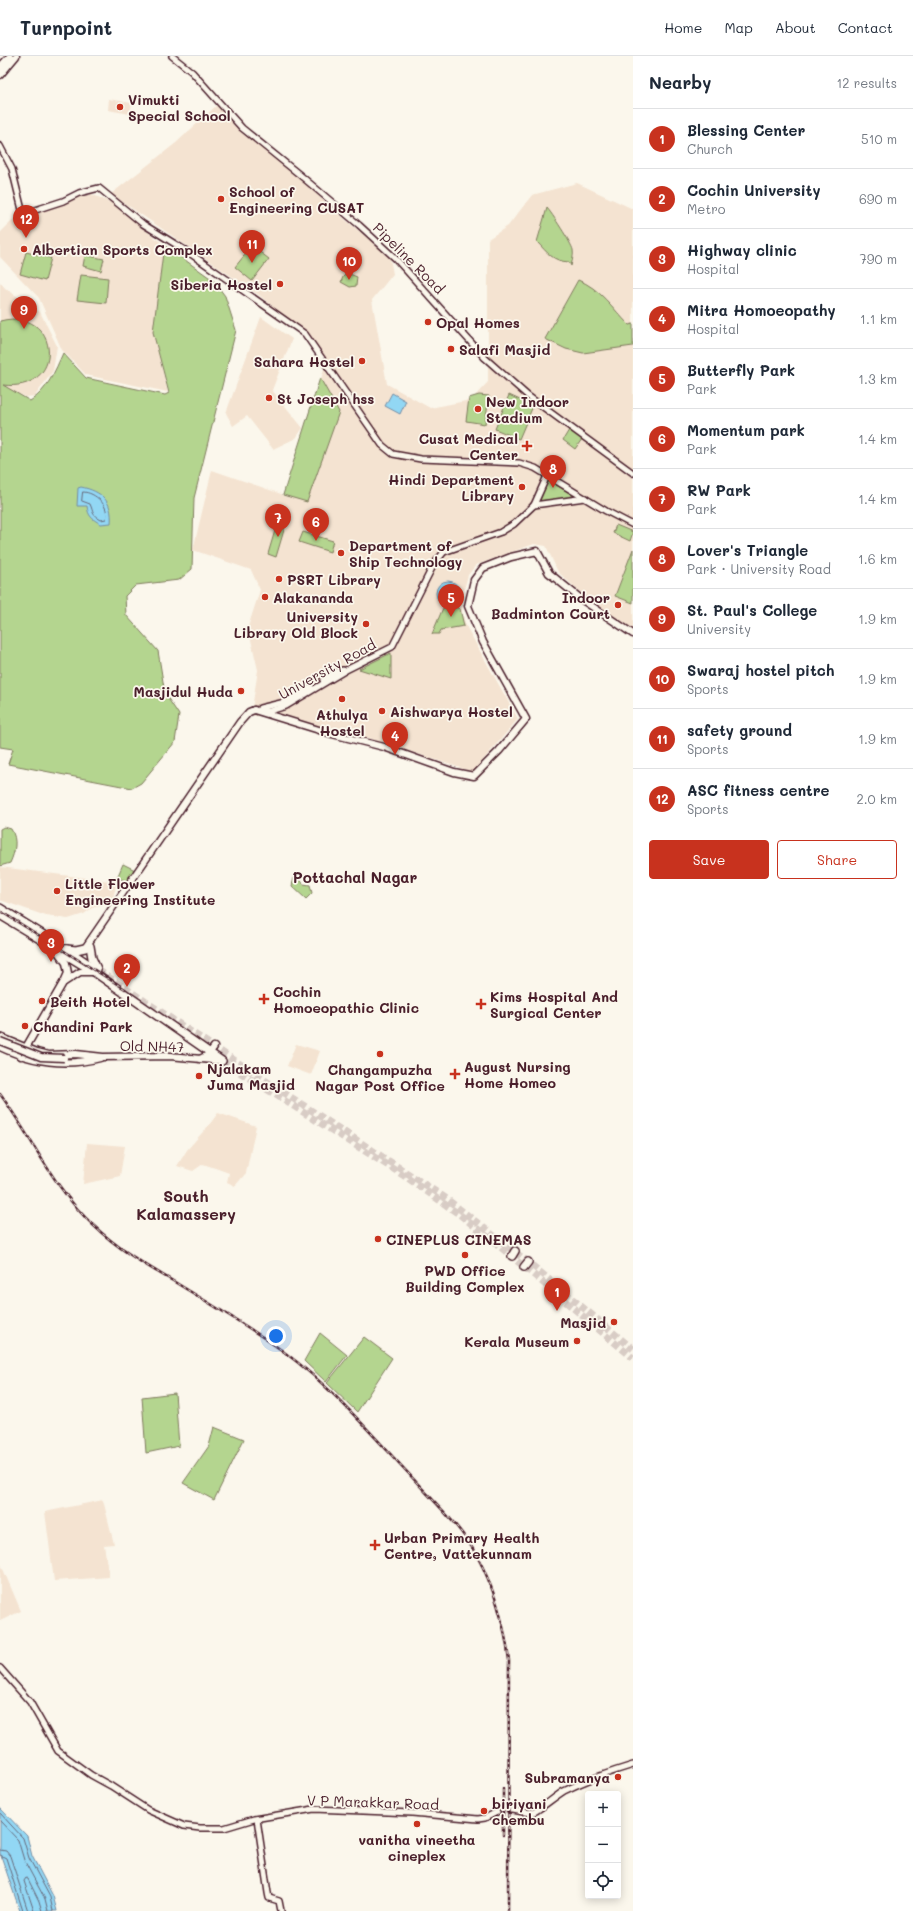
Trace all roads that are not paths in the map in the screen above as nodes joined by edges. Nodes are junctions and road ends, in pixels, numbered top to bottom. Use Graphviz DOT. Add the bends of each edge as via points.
graph roads {
  1 [pos="10,56"];
  2 [pos="16,56"];
  3 [pos="172,56"];
  4 [pos="0,67"];
  5 [pos="0,75"];
  6 [pos="0,146"];
  7 [pos="633,473"];
  8 [pos="547,476"];
  9 [pos="585,498"];
  10 [pos="534,505"];
  11 [pos="633,525"];
  12 [pos="633,634"];
  13 [pos="254,710"];
  14 [pos="0,908"];
  15 [pos="0,914"];
  16 [pos="88,947"];
  17 [pos="55,948"];
  18 [pos="65,949"];
  19 [pos="81,962"];
  20 [pos="96,971"];
  21 [pos="63,983"];
  22 [pos="0,1037"];
  23 [pos="0,1041"];
  24 [pos="0,1047"];
  25 [pos="26,1048"];
  26 [pos="212,1050"];
  27 [pos="76,1054"];
  28 [pos="84,1055"];
  29 [pos="21,1056"];
  30 [pos="103,1057"];
  31 [pos="64,1058"];
  32 [pos="200,1059"];
  33 [pos="222,1061"];
  34 [pos="76,1062"];
  35 [pos="85,1062"];
  36 [pos="0,1668"];
  37 [pos="633,1765"];
  38 [pos="510,1810"];
  39 [pos="498,1812"];
  40 [pos="257,1819"];
  41 [pos="281,1911"];
  1 -- 4 [label="main road"];
  2 -- 5 [label="main road"];
  3 -- 7 [label="street, Pipeline Road" via="192,72 242,128 396,259 485,358 531,398"];
  6 -- 8 [label="street" via="12,169 23,214 99,188 144,224 301,331 382,445 393,454 421,459 519,463 535,468"];
  8 -- 9 [label="street"];
  8 -- 10 [label="street"];
  9 -- 10 [label="street"];
  9 -- 11 [label="street"];
  10 -- 13 [label="street, University Road" via="502,532 444,552 434,564 392,647 346,670 286,706 270,711"];
  12 -- 13 [label="main road" via="581,599 549,573 537,551 511,557 483,568 474,580 468,606 483,642 526,719 474,776"];
  13 -- 16 [label="main road"];
  14 -- 18 [label="highway"];
  15 -- 17 [label="highway"];
  16 -- 18 [label="highway"];
  16 -- 20 [label="highway"];
  17 -- 19 [label="highway"];
  17 -- 21 [label="main road" via="66,963 68,973"];
  18 -- 19 [label="highway"];
  19 -- 20 [label="highway"];
  20 -- 21 [label="main road" via="80,972"];
  20 -- 26 [label="highway"];
  21 -- 25 [label="main road"];
  22 -- 25 [label="main road, Old NH47"];
  23 -- 31 [label="main road, bridge" via="37,1056"];
  24 -- 29 [label="main road, Old NH47"];
  25 -- 27 [label="main road, Old NH47" via="49,1054"];
  25 -- 29 [label="main road"];
  26 -- 32 [label="main road"];
  26 -- 33 [label="highway"];
  27 -- 28 [label="main road, Old NH47"];
  27 -- 31 [label="main road"];
  28 -- 30 [label="main road, Old NH47"];
  28 -- 35 [label="main road"];
  29 -- 34 [label="main road, Old NH47" via="46,1062"];
  30 -- 32 [label="main road, Old NH47" via="170,1056"];
  30 -- 35 [label="main road, Old NH47"];
  31 -- 34 [label="main road"];
  32 -- 33 [label="main road, Old NH47"];
  34 -- 35 [label="main road, Old NH47"];
  36 -- 40 [label="street, V P Marakkar Road" via="30,1702 58,1751 148,1810 184,1826 200,1828 224,1828"];
  37 -- 38 [label="street" via="564,1791 536,1812"];
  39 -- 40 [label="street, V P Marakkar Road" via="478,1819 412,1813 314,1810"];
  40 -- 41 [label="street" via="269,1898 279,1901"];
}
